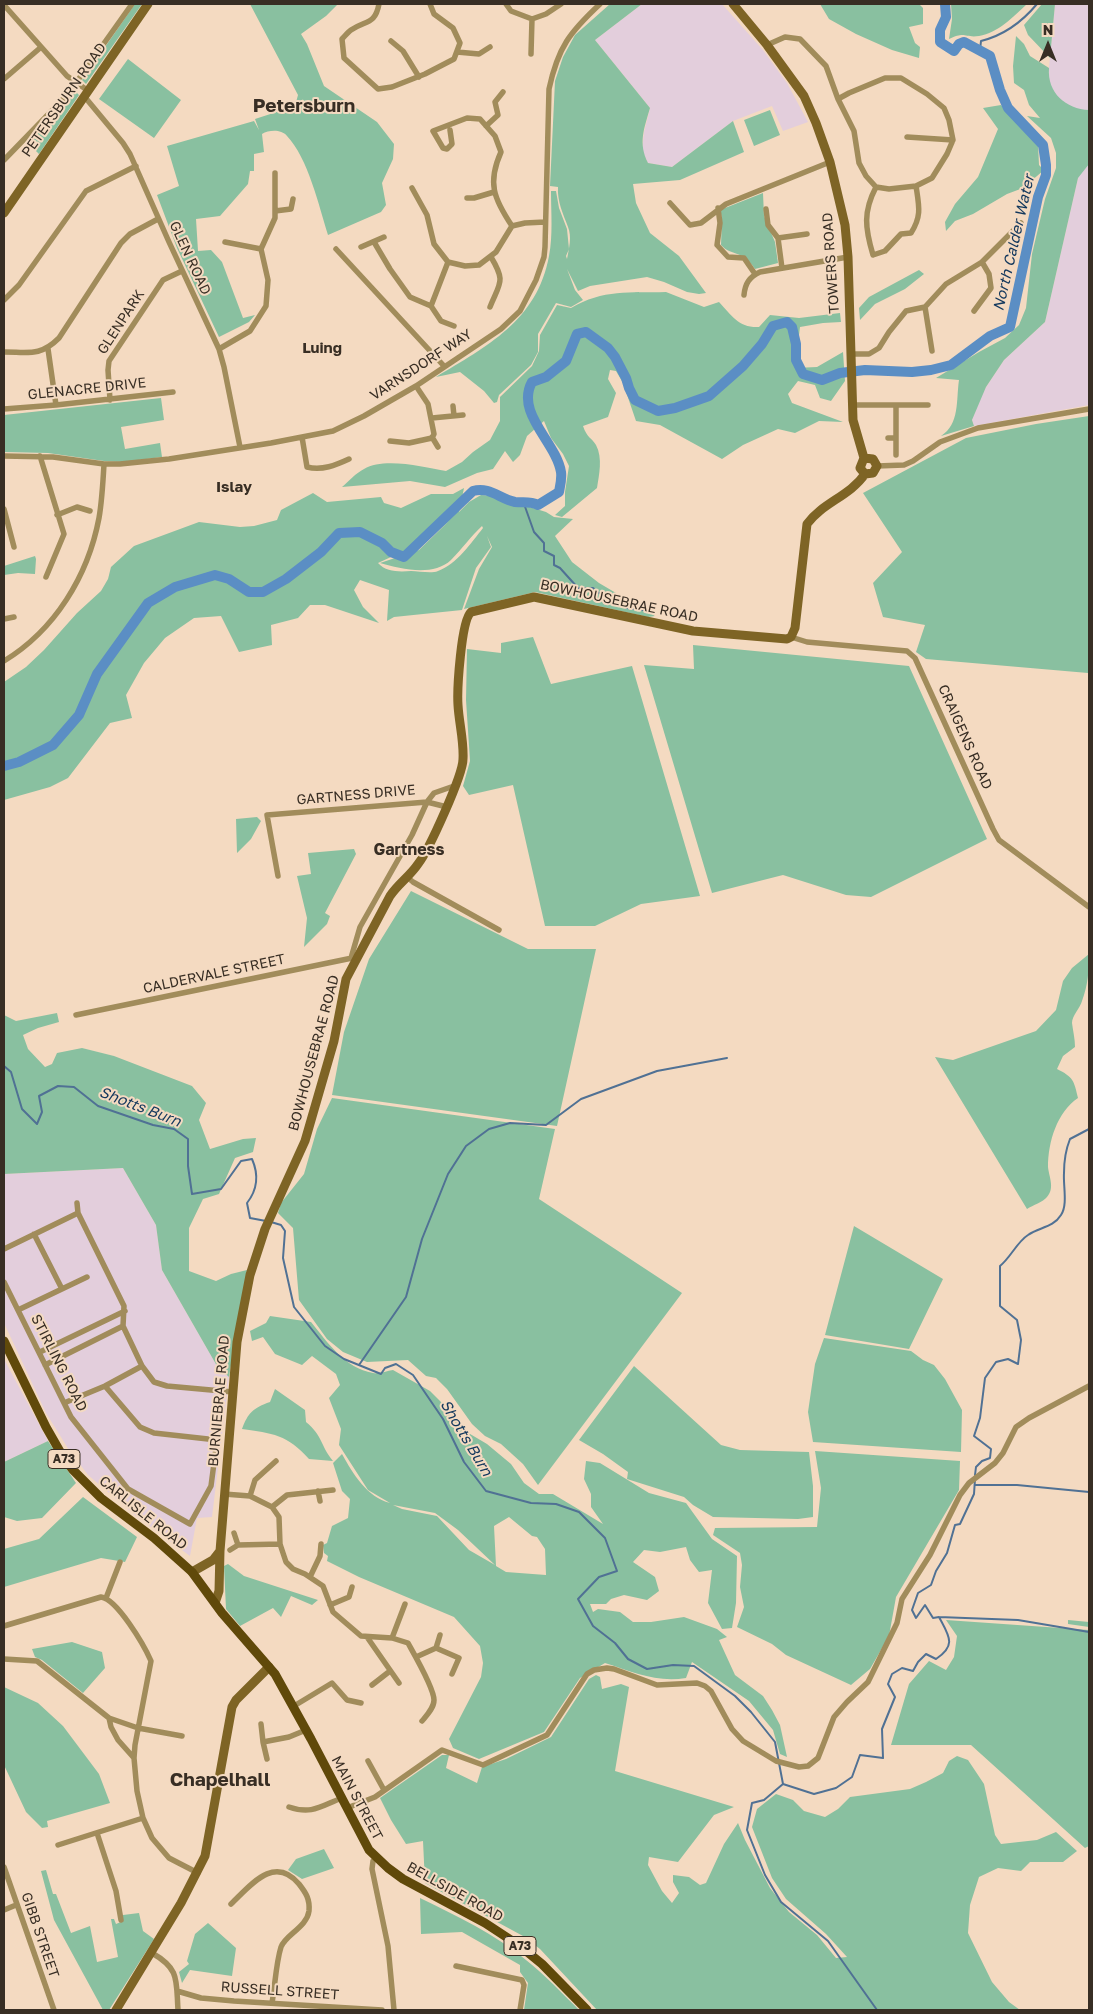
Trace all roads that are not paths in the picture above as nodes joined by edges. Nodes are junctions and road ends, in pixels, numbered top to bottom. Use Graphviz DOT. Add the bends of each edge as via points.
graph roads {
  1 [pos="132,4"];
  2 [pos="148,4"];
  3 [pos="378,4"];
  4 [pos="430,4"];
  5 [pos="506,4"];
  6 [pos="561,4"];
  7 [pos="600,4"];
  8 [pos="733,4"];
  9 [pos="4,5"];
  10 [pos="532,19"];
  11 [pos="391,41"];
  12 [pos="767,45"];
  13 [pos="490,47"];
  14 [pos="40,48"];
  15 [pos="457,52"];
  16 [pos="531,54"];
  17 [pos="419,77"];
  18 [pos="4,79"];
  19 [pos="75,82"];
  20 [pos="503,92"];
  21 [pos="86,93"];
  22 [pos="838,99"];
  23 [pos="486,126"];
  24 [pos="450,130"];
  25 [pos="907,137"];
  26 [pos="952,140"];
  27 [pos="4,160"];
  28 [pos="830,162"];
  29 [pos="136,166"];
  30 [pos="275,173"];
  31 [pos="916,186"];
  32 [pos="876,187"];
  33 [pos="412,188"];
  34 [pos="494,192"];
  35 [pos="467,198"];
  36 [pos="293,199"];
  37 [pos="670,203"];
  38 [pos="718,208"];
  39 [pos="766,210"];
  40 [pos="275,211"];
  41 [pos="4,213"];
  42 [pos="158,219"];
  43 [pos="545,222"];
  44 [pos="1021,223"];
  45 [pos="512,226"];
  46 [pos="807,234"];
  47 [pos="384,237"];
  48 [pos="778,238"];
  49 [pos="226,242"];
  50 [pos="374,242"];
  51 [pos="361,248"];
  52 [pos="261,249"];
  53 [pos="336,249"];
  54 [pos="848,256"];
  55 [pos="491,257"];
  56 [pos="448,262"];
  57 [pos="982,262"];
  58 [pos="782,268"];
  59 [pos="182,272"];
  60 [pos="755,274"];
  61 [pos="744,295"];
  62 [pos="4,300"];
  63 [pos="431,306"];
  64 [pos="925,307"];
  65 [pos="490,308"];
  66 [pos="974,311"];
  67 [pos="454,326"];
  68 [pos="48,349"];
  69 [pos="219,349"];
  70 [pos="932,351"];
  71 [pos="4,352"];
  72 [pos="851,358"];
  73 [pos="444,366"];
  74 [pos="416,386"];
  75 [pos="174,392"];
  76 [pos="110,400"];
  77 [pos="853,404"];
  78 [pos="896,405"];
  79 [pos="928,405"];
  80 [pos="56,406"];
  81 [pos="453,406"];
  82 [pos="4,409"];
  83 [pos="1089,409"];
  84 [pos="462,415"];
  85 [pos="454,416"];
  86 [pos="432,418"];
  87 [pos="302,437"];
  88 [pos="432,437"];
  89 [pos="888,438"];
  90 [pos="896,438"];
  91 [pos="390,440"];
  92 [pos="240,447"];
  93 [pos="438,447"];
  94 [pos="4,456"];
  95 [pos="40,456"];
  96 [pos="896,456"];
  97 [pos="864,458"];
  98 [pos="349,459"];
  99 [pos="104,464"];
  100 [pos="877,466"];
  101 [pos="865,474"];
  102 [pos="4,509"];
  103 [pos="90,511"];
  104 [pos="57,515"];
  105 [pos="14,547"];
  106 [pos="46,577"];
  107 [pos="14,617"];
  108 [pos="4,619"];
  109 [pos="791,637"];
  110 [pos="4,661"];
  111 [pos="454,786"];
  112 [pos="427,802"];
  113 [pos="447,807"];
  114 [pos="278,876"];
  115 [pos="407,876"];
  116 [pos="1089,906"];
  117 [pos="499,930"];
  118 [pos="354,958"];
  119 [pos="76,1015"];
  120 [pos="77,1203"];
  121 [pos="274,1206"];
  122 [pos="78,1213"];
  123 [pos="34,1234"];
  124 [pos="4,1249"];
  125 [pos="87,1277"];
  126 [pos="4,1282"];
  127 [pos="62,1289"];
  128 [pos="18,1310"];
  129 [pos="125,1311"];
  130 [pos="123,1326"];
  131 [pos="4,1341"];
  132 [pos="40,1352"];
  133 [pos="46,1364"];
  134 [pos="142,1366"];
  135 [pos="105,1386"];
  136 [pos="1089,1386"];
  137 [pos="233,1392"];
  138 [pos="64,1403"];
  139 [pos="276,1461"];
  140 [pos="333,1490"];
  141 [pos="318,1491"];
  142 [pos="224,1494"];
  143 [pos="250,1496"];
  144 [pos="320,1501"];
  145 [pos="272,1506"];
  146 [pos="234,1533"];
  147 [pos="280,1544"];
  148 [pos="321,1544"];
  149 [pos="238,1545"];
  150 [pos="230,1550"];
  151 [pos="220,1551"];
  152 [pos="320,1556"];
  153 [pos="326,1557"];
  154 [pos="120,1562"];
  155 [pos="203,1565"];
  156 [pos="192,1572"];
  157 [pos="310,1577"];
  158 [pos="220,1579"];
  159 [pos="352,1586"];
  160 [pos="106,1598"];
  161 [pos="215,1603"];
  162 [pos="406,1604"];
  163 [pos="330,1605"];
  164 [pos="4,1626"];
  165 [pos="440,1635"];
  166 [pos="367,1637"];
  167 [pos="392,1638"];
  168 [pos="436,1648"];
  169 [pos="416,1657"];
  170 [pos="4,1659"];
  171 [pos="269,1667"];
  172 [pos="390,1671"];
  173 [pos="452,1674"];
  174 [pos="399,1684"];
  175 [pos="372,1686"];
  176 [pos="361,1703"];
  177 [pos="294,1706"];
  178 [pos="109,1718"];
  179 [pos="422,1721"];
  180 [pos="261,1724"];
  181 [pos="138,1728"];
  182 [pos="306,1730"];
  183 [pos="182,1736"];
  184 [pos="263,1742"];
  185 [pos="134,1758"];
  186 [pos="267,1759"];
  187 [pos="368,1761"];
  188 [pos="384,1790"];
  189 [pos="342,1798"];
  190 [pos="289,1808"];
  191 [pos="347,1808"];
  192 [pos="143,1818"];
  193 [pos="97,1833"];
  194 [pos="58,1845"];
  195 [pos="376,1858"];
  196 [pos="4,1867"];
  197 [pos="198,1872"];
  198 [pos="231,1904"];
  199 [pos="16,1905"];
  200 [pos="4,1910"];
  201 [pos="121,1920"];
  202 [pos="152,1953"];
  203 [pos="456,1966"];
  204 [pos="176,1991"];
  205 [pos="272,2003"];
  206 [pos="54,2010"];
  207 [pos="116,2010"];
  208 [pos="178,2010"];
  209 [pos="382,2010"];
  210 [pos="394,2010"];
  211 [pos="520,2010"];
  212 [pos="588,2010"];
  1 -- 19 [label="street"];
  2 -- 21 [label="street, PETERSBURN ROAD"];
  3 -- 17 [label="street" via="377,15 368,24 350,30 342,39 344,58 378,88 392,88"];
  4 -- 15 [label="street" via="434,14 453,28 460,43"];
  5 -- 10 [label="street" via="512,11"];
  6 -- 10 [label="street"];
  7 -- 43 [label="street, VARNSDORF WAY" via="569,36 552,76"];
  8 -- 12 [label="street, TOWERS ROAD"];
  9 -- 14 [label="street, GLEN ROAD"];
  10 -- 16 [label="street"];
  11 -- 17 [label="street" via="403,51"];
  12 -- 22 [label="street" via="785,37 800,39 826,66"];
  12 -- 28 [label="street, TOWERS ROAD" via="804,96"];
  13 -- 15 [label="street" via="479,54"];
  14 -- 18 [label="street"];
  14 -- 19 [label="street, GLEN ROAD"];
  15 -- 17 [label="street" via="454,59"];
  19 -- 21 [label="street, GLEN ROAD"];
  19 -- 27 [label="street" via="68,94"];
  20 -- 23 [label="street" via="495,102 498,115"];
  21 -- 29 [label="street, GLEN ROAD" via="123,142"];
  21 -- 41 [label="street, PETERSBURN ROAD"];
  22 -- 26 [label="street" via="885,78 901,78 944,108"];
  22 -- 32 [label="street" via="854,131 859,163"];
  23 -- 24 [label="street" via="480,119 467,118 433,132 441,147 447,149 452,144"];
  23 -- 34 [label="street" via="495,136 501,152 495,167"];
  25 -- 26 [label="street"];
  26 -- 31 [label="street" via="932,178"];
  28 -- 38 [label="street"];
  28 -- 54 [label="street, TOWERS ROAD" via="845,225"];
  29 -- 42 [label="street, GLEN ROAD"];
  29 -- 62 [label="street" via="86,192 19,285"];
  30 -- 40 [label="street"];
  31 -- 32 [label="street"];
  31 -- 32 [label="street" via="920,206 918,222 911,232 901,234 885,251 873,255 866,220 868,204"];
  33 -- 56 [label="street" via="427,215 434,244"];
  34 -- 35 [label="street"];
  34 -- 45 [label="street" via="498,206"];
  36 -- 40 [label="street" via="291,209"];
  37 -- 38 [label="street" via="690,225 701,223"];
  38 -- 60 [label="street" via="720,223 716,245 728,257 744,258"];
  39 -- 48 [label="street" via="768,225"];
  40 -- 52 [label="street"];
  42 -- 59 [label="street, GLEN ROAD"];
  42 -- 68 [label="street" via="130,234 121,243"];
  43 -- 45 [label="street"];
  43 -- 73 [label="street, VARNSDORF WAY" via="544,257 531,292 520,310 501,329"];
  44 -- 57 [label="street"];
  45 -- 55 [label="street"];
  46 -- 48 [label="street"];
  47 -- 50 [label="street"];
  48 -- 58 [label="street"];
  49 -- 52 [label="street"];
  50 -- 51 [label="street"];
  50 -- 63 [label="street" via="410,296"];
  52 -- 69 [label="street" via="268,280 266,306 250,331"];
  53 -- 73 [label="street"];
  54 -- 58 [label="street"];
  54 -- 72 [label="street, TOWERS ROAD"];
  55 -- 56 [label="street" via="479,265"];
  55 -- 65 [label="street" via="501,280"];
  56 -- 63 [label="street"];
  57 -- 64 [label="street" via="946,284"];
  57 -- 66 [label="street" via="989,274 991,288"];
  58 -- 60 [label="street"];
  59 -- 69 [label="street, GLEN ROAD"];
  59 -- 76 [label="street, GLENPARK" via="163,280 109,361"];
  60 -- 61 [label="street" via="745,286"];
  63 -- 67 [label="street" via="441,321"];
  64 -- 70 [label="street"];
  64 -- 72 [label="street" via="906,311 879,348"];
  68 -- 71 [label="street"];
  68 -- 80 [label="street"];
  69 -- 92 [label="street, GLEN ROAD"];
  72 -- 77 [label="street, TOWERS ROAD"];
  73 -- 74 [label="street, VARNSDORF WAY"];
  74 -- 86 [label="street" via="428,404"];
  74 -- 87 [label="street, VARNSDORF WAY" via="333,431"];
  75 -- 76 [label="street, GLENACRE DRIVE"];
  76 -- 80 [label="street, GLENACRE DRIVE"];
  77 -- 78 [label="street"];
  77 -- 97 [label="street, TOWERS ROAD" via="853,420"];
  78 -- 79 [label="street"];
  78 -- 90 [label="street"];
  80 -- 82 [label="street, GLENACRE DRIVE"];
  81 -- 85 [label="street"];
  83 -- 100 [label="street" via="978,428 940,442 904,465"];
  84 -- 85 [label="street"];
  85 -- 86 [label="street"];
  86 -- 88 [label="street"];
  87 -- 92 [label="street, VARNSDORF WAY"];
  87 -- 98 [label="street" via="307,467 335,466"];
  88 -- 91 [label="street" via="409,443"];
  88 -- 93 [label="street"];
  89 -- 90 [label="street"];
  90 -- 96 [label="street"];
  92 -- 99 [label="street, VARNSDORF WAY" via="154,461"];
  94 -- 95 [label="street, VARNSDORF WAY"];
  95 -- 99 [label="street, VARNSDORF WAY"];
  95 -- 104 [label="street"];
  97 -- 100 [label="street" via="873,459"];
  97 -- 101 [label="street" via="860,468"];
  99 -- 110 [label="street" via="99,517 92,549 80,577 47,624"];
  100 -- 101 [label="street" via="873,473"];
  101 -- 109 [label="street" via="858,484 813,516 807,524 795,628"];
  102 -- 105 [label="street"];
  103 -- 104 [label="street" via="77,507"];
  104 -- 106 [label="street" via="63,538"];
  107 -- 108 [label="street"];
  109 -- 111 [label="street, BOWHOUSEBRAE ROAD" via="781,640 694,631 534,597 471,612 464,632 458,683 463,761"];
  109 -- 116 [label="street, CRAIGENS ROAD" via="807,642 907,651 915,658 999,840"];
  111 -- 112 [label="street" via="434,792"];
  111 -- 113 [label="street, BOWHOUSEBRAE ROAD"];
  112 -- 113 [label="street, GARTNESS DRIVE"];
  112 -- 114 [label="street, GARTNESS DRIVE" via="266,815"];
  112 -- 118 [label="street" via="360,927"];
  113 -- 115 [label="street, BOWHOUSEBRAE ROAD" via="419,864"];
  115 -- 117 [label="street"];
  115 -- 118 [label="street, BOWHOUSEBRAE ROAD" via="390,896"];
  118 -- 119 [label="street, CALDERVALE STREET"];
  118 -- 121 [label="street, BOWHOUSEBRAE ROAD" via="346,978 334,1041 305,1141"];
  120 -- 122 [label="street"];
  121 -- 137 [label="street, BURNIEBRAE ROAD" via="250,1275 237,1342"];
  122 -- 123 [label="street"];
  122 -- 129 [label="street"];
  123 -- 124 [label="street"];
  123 -- 127 [label="street"];
  125 -- 127 [label="street"];
  126 -- 128 [label="street, STIRLING ROAD"];
  127 -- 128 [label="street"];
  128 -- 132 [label="street, STIRLING ROAD"];
  129 -- 130 [label="street"];
  129 -- 132 [label="street"];
  130 -- 133 [label="street"];
  130 -- 134 [label="street"];
  131 -- 156 [label="main road, CARLISLE ROAD / A73" via="46,1427 73,1470 101,1498"];
  132 -- 133 [label="street, STIRLING ROAD"];
  133 -- 138 [label="street, STIRLING ROAD"];
  134 -- 135 [label="street"];
  134 -- 137 [label="street" via="154,1382 167,1386"];
  135 -- 138 [label="street"];
  135 -- 138 [label="street, STIRLING ROAD" via="140,1427 154,1433 217,1440 211,1486 190,1524 128,1490 71,1417"];
  136 -- 188 [label="street" via="1016,1427 1004,1453 968,1483 930,1555 902,1599 897,1623 868,1682 834,1717 818,1758 808,1766 776,1761 743,1741 705,1686 697,1683 657,1684 607,1668 587,1674 547,1735 483,1765 442,1750"];
  137 -- 142 [label="street, BURNIEBRAE ROAD"];
  139 -- 143 [label="street" via="256,1480"];
  140 -- 141 [label="street"];
  141 -- 144 [label="street"];
  141 -- 145 [label="street" via="287,1495"];
  142 -- 143 [label="street"];
  142 -- 151 [label="street, BURNIEBRAE ROAD"];
  143 -- 145 [label="street"];
  145 -- 147 [label="street" via="279,1517"];
  146 -- 149 [label="street"];
  147 -- 149 [label="street"];
  147 -- 157 [label="street" via="286,1562"];
  148 -- 152 [label="street"];
  149 -- 150 [label="street"];
  151 -- 155 [label="street"];
  151 -- 158 [label="street, BURNIEBRAE ROAD"];
  152 -- 153 [label="street"];
  152 -- 157 [label="street"];
  154 -- 160 [label="street"];
  155 -- 156 [label="street"];
  155 -- 158 [label="street" via="214,1569"];
  156 -- 161 [label="main road, CARLISLE ROAD / A73"];
  157 -- 163 [label="street" via="323,1586"];
  158 -- 161 [label="street, BURNIEBRAE ROAD"];
  159 -- 163 [label="street" via="349,1597"];
  160 -- 164 [label="street"];
  160 -- 181 [label="street" via="128,1622 151,1660"];
  161 -- 171 [label="main road, CARLISLE ROAD / A73"];
  162 -- 167 [label="street"];
  163 -- 166 [label="street" via="333,1612 361,1636"];
  165 -- 168 [label="street"];
  166 -- 167 [label="street"];
  166 -- 172 [label="street"];
  167 -- 169 [label="street" via="408,1642"];
  168 -- 169 [label="street"];
  168 -- 173 [label="street" via="459,1658"];
  169 -- 179 [label="street" via="434,1700"];
  170 -- 178 [label="street" via="37,1661"];
  171 -- 177 [label="main road, MAIN STREET / A73"];
  171 -- 197 [label="street" via="232,1707 205,1856"];
  172 -- 174 [label="street"];
  172 -- 175 [label="street"];
  176 -- 177 [label="street" via="347,1700 332,1683"];
  177 -- 182 [label="main road, MAIN STREET / A73"];
  178 -- 181 [label="street"];
  178 -- 185 [label="street" via="118,1740"];
  180 -- 184 [label="street"];
  181 -- 183 [label="street"];
  181 -- 185 [label="street"];
  182 -- 184 [label="street"];
  182 -- 189 [label="main road, MAIN STREET / A73"];
  184 -- 186 [label="street"];
  185 -- 192 [label="street"];
  187 -- 188 [label="street"];
  188 -- 191 [label="street"];
  189 -- 190 [label="street" via="311,1811"];
  189 -- 191 [label="main road, MAIN STREET / A73"];
  191 -- 195 [label="main road, MAIN STREET / A73"];
  192 -- 193 [label="street"];
  192 -- 197 [label="street" via="152,1838 169,1858"];
  193 -- 194 [label="street"];
  193 -- 201 [label="street" via="116,1892"];
  195 -- 210 [label="street, MAIN STREET" via="372,1869 388,1946"];
  195 -- 212 [label="main road, BELLSIDE ROAD / A73" via="403,1879 485,1923 520,1946"];
  196 -- 199 [label="street, GIBB STREET"];
  197 -- 202 [label="street"];
  198 -- 205 [label="street" via="261,1875 272,1872 283,1872 293,1877 308,1895 309,1913 281,1945"];
  199 -- 200 [label="street"];
  199 -- 206 [label="street, GIBB STREET"];
  202 -- 204 [label="street" via="172,1969"];
  202 -- 207 [label="street"];
  203 -- 211 [label="street" via="522,1980"];
  204 -- 205 [label="street, RUSSELL STREET" via="201,1998"];
  204 -- 208 [label="street"];
  205 -- 209 [label="street, RUSSELL STREET"];
}
